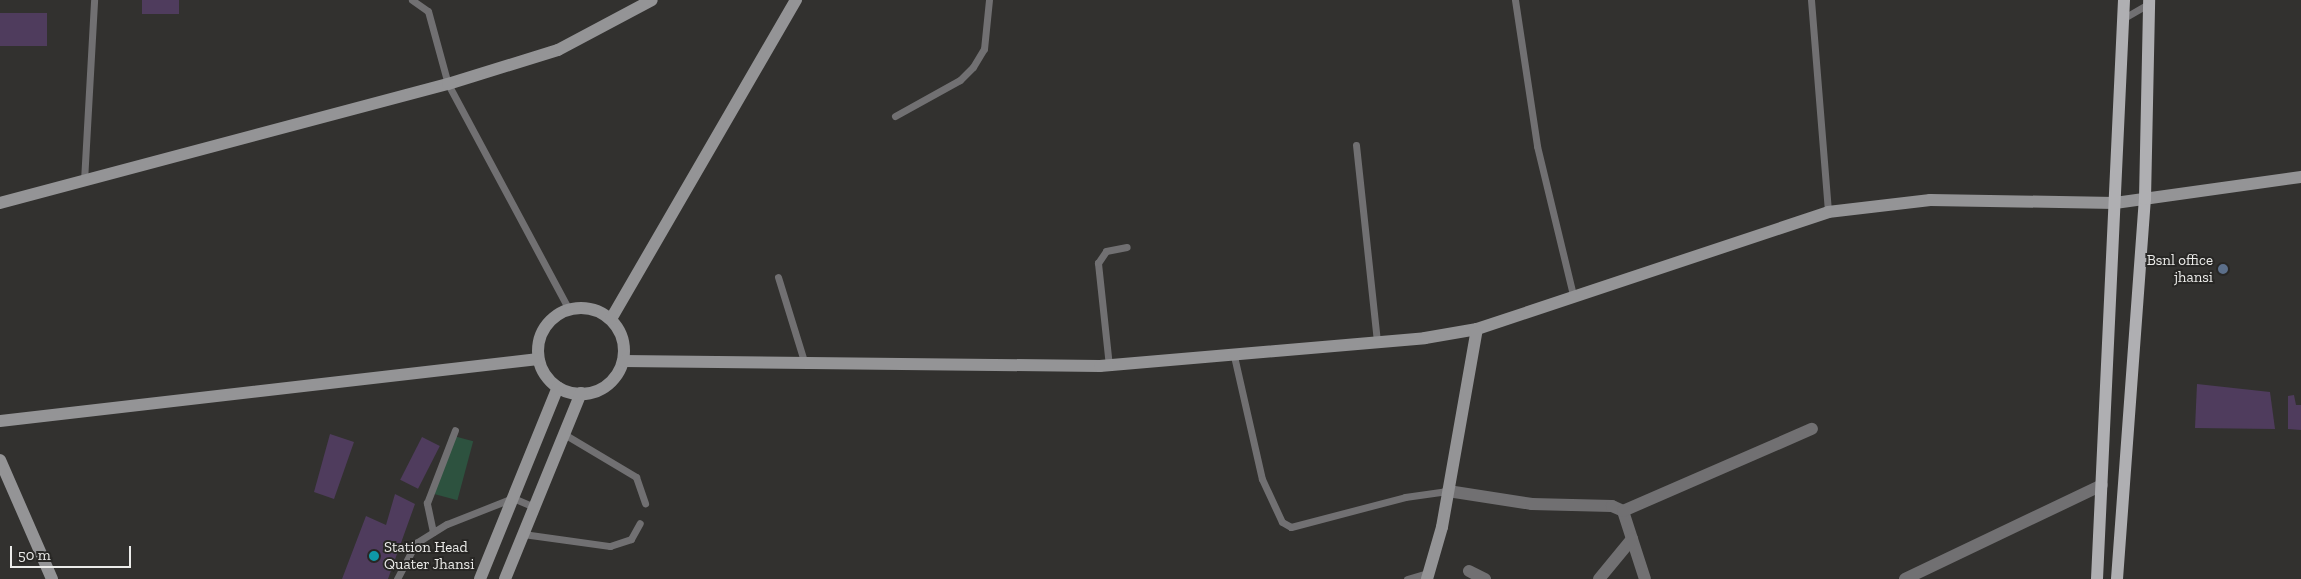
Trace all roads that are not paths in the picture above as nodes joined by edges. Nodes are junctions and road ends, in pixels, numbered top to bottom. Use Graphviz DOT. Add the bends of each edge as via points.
graph roads {
  1 [pos="94,0"];
  2 [pos="412,0"];
  3 [pos="652,0"];
  4 [pos="796,0"];
  5 [pos="989,0"];
  6 [pos="1515,0"];
  7 [pos="1811,0"];
  8 [pos="2124,0"];
  9 [pos="2150,1"];
  10 [pos="2124,18"];
  11 [pos="448,84"];
  12 [pos="895,116"];
  13 [pos="1356,145"];
  14 [pos="2301,177"];
  15 [pos="84,181"];
  16 [pos="2145,199"];
  17 [pos="0,203"];
  18 [pos="2115,203"];
  19 [pos="1828,212"];
  20 [pos="1127,247"];
  21 [pos="778,277"];
  22 [pos="1573,295"];
  23 [pos="569,310"];
  24 [pos="611,319"];
  25 [pos="1477,330"];
  26 [pos="1377,343"];
  27 [pos="1234,356"];
  28 [pos="538,358"];
  29 [pos="623,361"];
  30 [pos="805,364"];
  31 [pos="1109,366"];
  32 [pos="558,387"];
  33 [pos="581,393"];
  34 [pos="0,421"];
  35 [pos="1812,429"];
  36 [pos="455,430"];
  37 [pos="564,434"];
  38 [pos="0,460"];
  39 [pos="2102,485"];
  40 [pos="1448,491"];
  41 [pos="513,498"];
  42 [pos="645,503"];
  43 [pos="534,507"];
  44 [pos="1623,511"];
  45 [pos="640,523"];
  46 [pos="432,532"];
  47 [pos="523,534"];
  48 [pos="1632,539"];
  49 [pos="1469,571"];
  50 [pos="1427,576"];
  51 [pos="52,579"];
  52 [pos="397,579"];
  53 [pos="480,579"];
  54 [pos="505,579"];
  55 [pos="1407,579"];
  56 [pos="1485,579"];
  57 [pos="1599,579"];
  58 [pos="1645,579"];
  59 [pos="1905,579"];
  60 [pos="2097,579"];
  61 [pos="2117,579"];
  1 -- 15 [label="lane"];
  2 -- 11 [label="lane" via="428,11 434,24"];
  3 -- 11 [label="street" via="577,44"];
  4 -- 24 [label="street"];
  5 -- 12 [label="lane" via="984,49 973,67 960,80"];
  6 -- 22 [label="lane" via="1537,146"];
  7 -- 19 [label="lane"];
  8 -- 10 [label="main road"];
  9 -- 10 [label="lane"];
  9 -- 16 [label="main road"];
  10 -- 18 [label="main road"];
  11 -- 15 [label="street"];
  11 -- 23 [label="lane"];
  13 -- 26 [label="lane"];
  14 -- 16 [label="street"];
  15 -- 17 [label="street"];
  16 -- 18 [label="street"];
  16 -- 61 [label="main road"];
  18 -- 19 [label="street" via="1930,200"];
  18 -- 39 [label="main road"];
  19 -- 22 [label="street"];
  20 -- 31 [label="lane" via="1106,251 1098,263"];
  21 -- 30 [label="lane"];
  22 -- 25 [label="street"];
  23 -- 24 [label="street" via="598,311"];
  23 -- 28 [label="street" via="545,327"];
  24 -- 29 [label="street" via="624,343"];
  25 -- 26 [label="street"];
  25 -- 40 [label="street"];
  26 -- 27 [label="street"];
  27 -- 31 [label="street"];
  27 -- 40 [label="lane" via="1262,479 1282,522 1291,527 1405,497"];
  28 -- 32 [label="street"];
  28 -- 34 [label="street"];
  29 -- 30 [label="street"];
  29 -- 33 [label="street" via="612,381"];
  30 -- 31 [label="street"];
  32 -- 33 [label="street"];
  32 -- 41 [label="street"];
  33 -- 37 [label="street"];
  35 -- 44 [label="street"];
  36 -- 46 [label="lane" via="426,503"];
  37 -- 42 [label="lane" via="636,477"];
  37 -- 43 [label="street"];
  38 -- 51 [label="street"];
  39 -- 59 [label="street"];
  39 -- 60 [label="main road"];
  40 -- 44 [label="street" via="1532,504 1612,506"];
  40 -- 50 [label="street"];
  41 -- 43 [label="lane"];
  41 -- 46 [label="lane"];
  41 -- 53 [label="street"];
  43 -- 47 [label="street"];
  44 -- 48 [label="street"];
  45 -- 47 [label="lane" via="630,539 610,546"];
  46 -- 52 [label="lane" via="416,544"];
  47 -- 54 [label="street"];
  48 -- 57 [label="street"];
  48 -- 58 [label="street"];
  49 -- 56 [label="street"];
  50 -- 55 [label="lane"];
}
